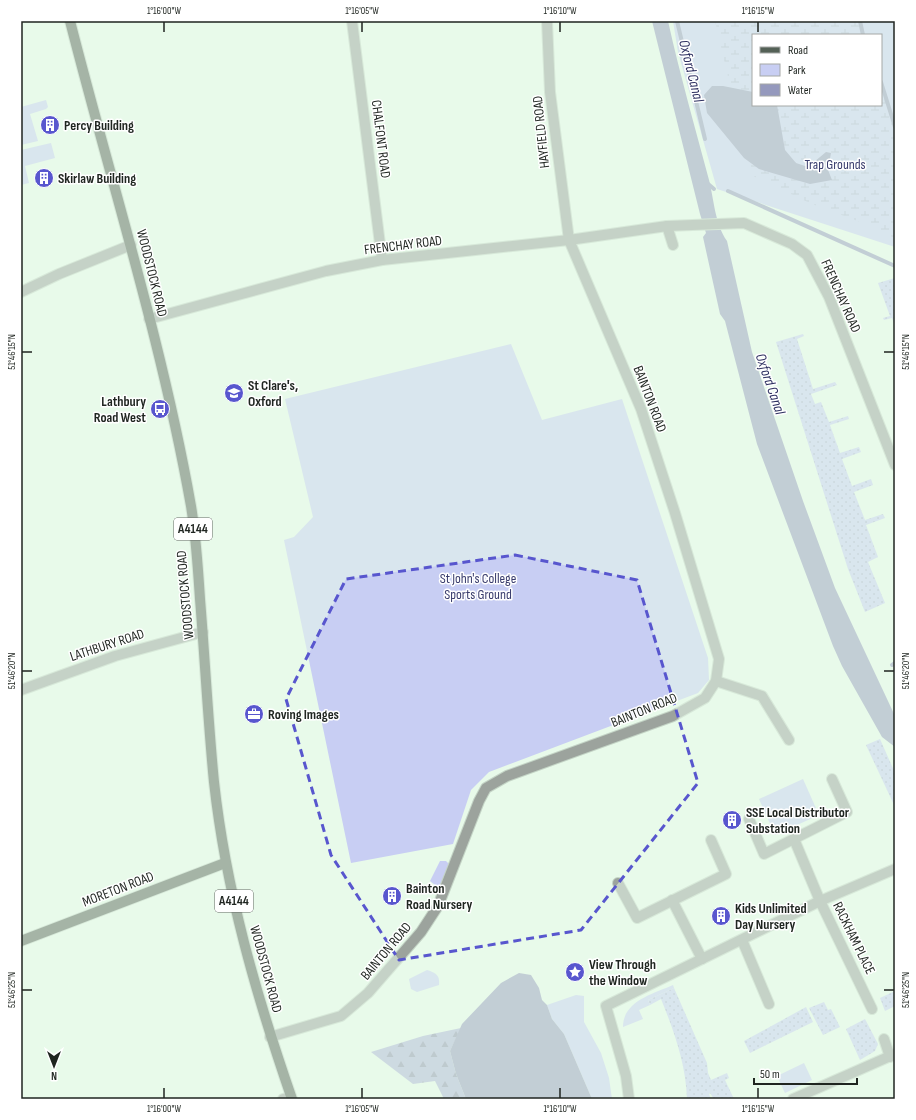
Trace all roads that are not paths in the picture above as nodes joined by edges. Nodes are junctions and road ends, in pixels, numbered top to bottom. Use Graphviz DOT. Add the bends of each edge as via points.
graph roads {
  1 [pos="70,21"];
  2 [pos="352,21"];
  3 [pos="547,21"];
  4 [pos="667,226"];
  5 [pos="569,240"];
  6 [pos="131,245"];
  7 [pos="673,245"];
  8 [pos="382,260"];
  9 [pos="21,292"];
  10 [pos="149,319"];
  11 [pos="895,465"];
  12 [pos="202,632"];
  13 [pos="716,681"];
  14 [pos="21,690"];
  15 [pos="789,740"];
  16 [pos="832,779"];
  17 [pos="749,819"];
  18 [pos="794,839"];
  19 [pos="711,840"];
  20 [pos="225,863"];
  21 [pos="895,869"];
  22 [pos="618,883"];
  23 [pos="672,900"];
  24 [pos="820,902"];
  25 [pos="742,940"];
  26 [pos="21,941"];
  27 [pos="702,959"];
  28 [pos="769,1004"];
  29 [pos="872,1009"];
  30 [pos="270,1038"];
  31 [pos="884,1039"];
  32 [pos="893,1055"];
  33 [pos="289,1098"];
  34 [pos="629,1099"];
  35 [pos="793,1099"];
  1 -- 6 [label="main road, WOODSTOCK ROAD / A4144"];
  2 -- 8 [label="street, CHALFONT ROAD"];
  3 -- 5 [label="street, HAYFIELD ROAD" via="550,92"];
  4 -- 5 [label="street, FRENCHAY ROAD"];
  4 -- 7 [label="street"];
  4 -- 11 [label="street, FRENCHAY ROAD" via="744,223 792,244 807,255 829,297"];
  5 -- 8 [label="street, FRENCHAY ROAD"];
  5 -- 13 [label="street, BAINTON ROAD" via="641,409 718,659"];
  6 -- 9 [label="street"];
  6 -- 10 [label="main road, WOODSTOCK ROAD / A4144"];
  8 -- 10 [label="street, FRENCHAY ROAD" via="326,272"];
  10 -- 12 [label="main road, WOODSTOCK ROAD / A4144" via="178,440 191,509"];
  12 -- 14 [label="street, LATHBURY ROAD" via="115,656"];
  12 -- 20 [label="main road, WOODSTOCK ROAD / A4144" via="214,782"];
  13 -- 15 [label="street" via="762,696"];
  13 -- 30 [label="street, BAINTON ROAD" via="705,698 674,716 507,776 486,788 438,906 421,932 368,993 341,1016"];
  16 -- 18 [label="street" via="847,812"];
  17 -- 18 [label="street" via="764,854"];
  18 -- 24 [label="street, RACKHAM PLACE"];
  19 -- 23 [label="street" via="726,874"];
  20 -- 26 [label="main road, MORETON ROAD"];
  20 -- 30 [label="main road, WOODSTOCK ROAD / A4144" via="254,984"];
  21 -- 24 [label="street"];
  22 -- 23 [label="street" via="637,918"];
  23 -- 27 [label="street"];
  24 -- 25 [label="street"];
  24 -- 29 [label="street, RACKHAM PLACE"];
  25 -- 27 [label="street"];
  25 -- 28 [label="street"];
  27 -- 34 [label="street" via="606,1006 626,1076"];
  30 -- 33 [label="main road, WOODSTOCK ROAD / A4144"];
  31 -- 32 [label="street"];
  32 -- 35 [label="street"];
}
